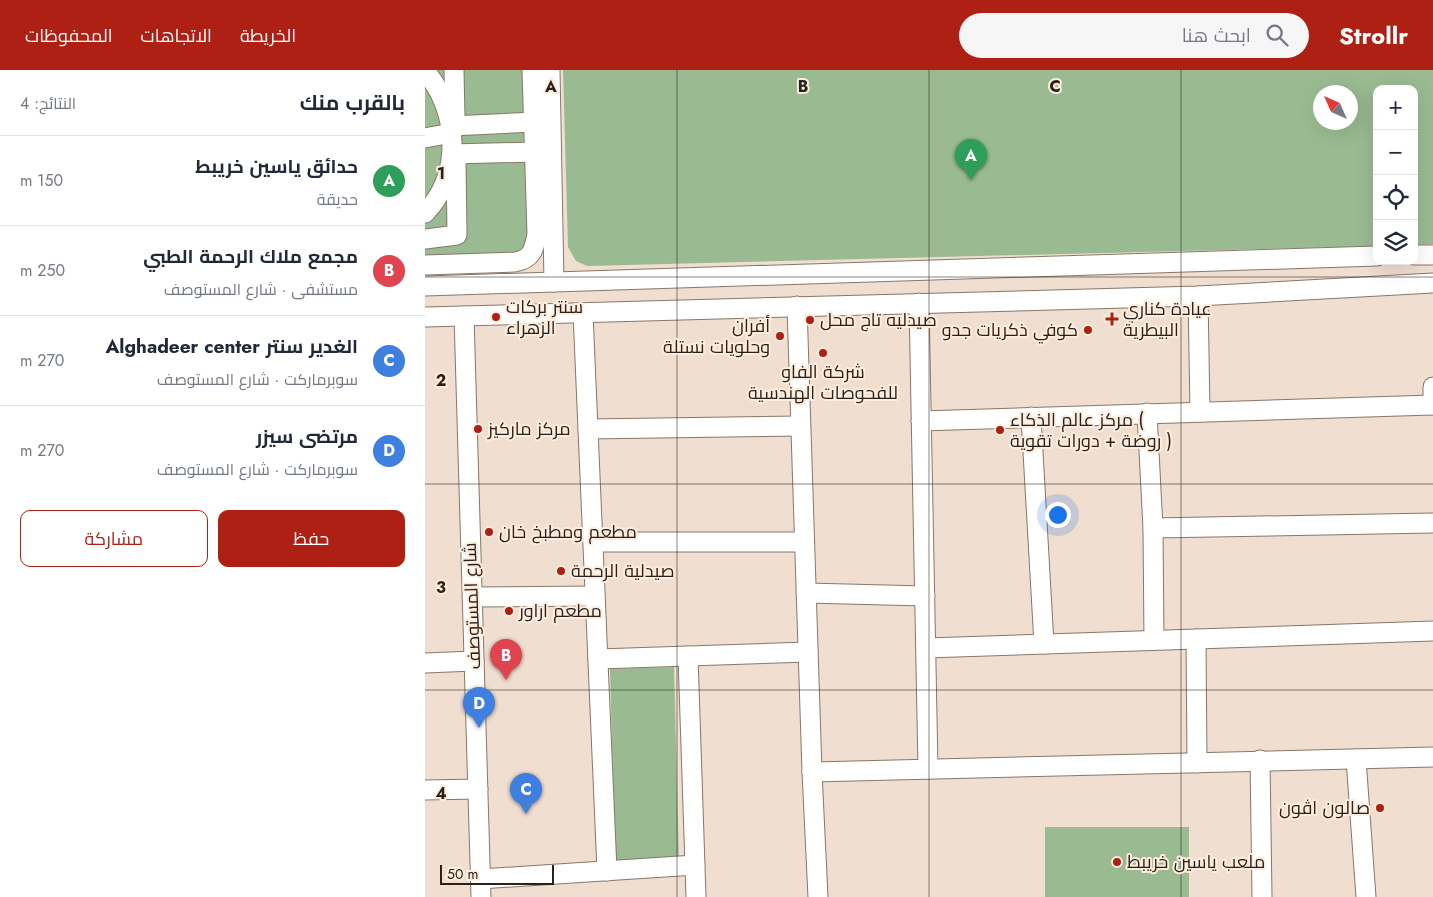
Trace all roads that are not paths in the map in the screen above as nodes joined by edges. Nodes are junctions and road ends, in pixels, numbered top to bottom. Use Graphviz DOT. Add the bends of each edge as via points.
graph roads {
  1 [pos="454,70"];
  2 [pos="532,70"];
  3 [pos="550,70"];
  4 [pos="425,71"];
  5 [pos="534,122"];
  6 [pos="453,129"];
  7 [pos="425,138"];
  8 [pos="535,152"];
  9 [pos="454,154"];
  10 [pos="425,213"];
  11 [pos="425,239"];
  12 [pos="1418,255"];
  13 [pos="1433,255"];
  14 [pos="1373,256"];
  15 [pos="425,265"];
  16 [pos="721,278"];
  17 [pos="554,282"];
  18 [pos="1433,283"];
  19 [pos="425,286"];
  20 [pos="1198,296"];
  21 [pos="919,303"];
  22 [pos="797,306"];
  23 [pos="721,309"];
  24 [pos="583,313"];
  25 [pos="464,316"];
  26 [pos="425,317"];
  27 [pos="1433,387"];
  28 [pos="1433,405"];
  29 [pos="1200,412"];
  30 [pos="1147,413"];
  31 [pos="1031,417"];
  32 [pos="921,421"];
  33 [pos="800,426"];
  34 [pos="588,429"];
  35 [pos="1433,523"];
  36 [pos="1153,528"];
  37 [pos="593,542"];
  38 [pos="804,542"];
  39 [pos="806,594"];
  40 [pos="595,596"];
  41 [pos="925,596"];
  42 [pos="472,597"];
  43 [pos="1433,631"];
  44 [pos="1196,639"];
  45 [pos="1154,640"];
  46 [pos="1044,644"];
  47 [pos="926,648"];
  48 [pos="807,652"];
  49 [pos="688,656"];
  50 [pos="598,659"];
  51 [pos="474,661"];
  52 [pos="425,663"];
  53 [pos="1433,752"];
  54 [pos="1433,758"];
  55 [pos="1356,759"];
  56 [pos="1259,760"];
  57 [pos="1197,763"];
  58 [pos="928,769"];
  59 [pos="811,772"];
  60 [pos="478,789"];
  61 [pos="425,790"];
  62 [pos="695,865"];
  63 [pos="607,871"];
  64 [pos="481,888"];
  65 [pos="696,897"];
  66 [pos="818,897"];
  67 [pos="1262,897"];
  68 [pos="1366,897"];
  1 -- 6 [label="street"];
  2 -- 5 [label="street"];
  3 -- 17 [label="street"];
  4 -- 6 [label="street" via="444,99"];
  5 -- 6 [label="street"];
  5 -- 8 [label="street"];
  6 -- 7 [label="street"];
  6 -- 9 [label="street"];
  8 -- 9 [label="street"];
  8 -- 15 [label="street" via="537,234 533,252 526,260"];
  9 -- 10 [label="street" via="439,194"];
  9 -- 11 [label="street" via="457,235"];
  12 -- 13 [label="street"];
  14 -- 16 [label="street"];
  16 -- 17 [label="street"];
  16 -- 23 [label="street"];
  17 -- 19 [label="street"];
  18 -- 20 [label="street"];
  20 -- 21 [label="street"];
  20 -- 29 [label="street"];
  21 -- 22 [label="street"];
  21 -- 32 [label="street"];
  22 -- 23 [label="street"];
  22 -- 33 [label="street"];
  23 -- 24 [label="street"];
  24 -- 25 [label="street"];
  24 -- 34 [label="street"];
  25 -- 26 [label="street"];
  25 -- 42 [label="street, شارع المستوصف"];
  27 -- 28 [label="street"];
  28 -- 29 [label="street"];
  29 -- 30 [label="street"];
  30 -- 31 [label="street"];
  30 -- 36 [label="street"];
  31 -- 32 [label="street"];
  31 -- 46 [label="street"];
  32 -- 41 [label="street"];
  33 -- 34 [label="street"];
  33 -- 38 [label="street"];
  34 -- 37 [label="street"];
  35 -- 36 [label="street"];
  36 -- 45 [label="street"];
  37 -- 38 [label="street"];
  37 -- 40 [label="street"];
  38 -- 39 [label="street"];
  39 -- 41 [label="street"];
  39 -- 48 [label="street"];
  40 -- 42 [label="street"];
  40 -- 50 [label="street"];
  41 -- 47 [label="street"];
  42 -- 51 [label="street, شارع المستوصف"];
  43 -- 44 [label="street"];
  44 -- 45 [label="street"];
  44 -- 57 [label="street"];
  45 -- 46 [label="street"];
  46 -- 47 [label="street"];
  47 -- 58 [label="street"];
  48 -- 49 [label="street"];
  48 -- 59 [label="street"];
  49 -- 50 [label="street"];
  49 -- 62 [label="street"];
  50 -- 63 [label="street"];
  51 -- 52 [label="street"];
  51 -- 60 [label="street, شارع المستوصف"];
  53 -- 54 [label="street"];
  54 -- 55 [label="street"];
  55 -- 56 [label="street"];
  55 -- 68 [label="street"];
  56 -- 57 [label="street"];
  56 -- 67 [label="street"];
  57 -- 58 [label="street"];
  58 -- 59 [label="street"];
  59 -- 66 [label="street"];
  60 -- 61 [label="street"];
  60 -- 64 [label="street, شارع المستوصف"];
  62 -- 63 [label="street"];
  62 -- 65 [label="street"];
  63 -- 64 [label="street"];
}
